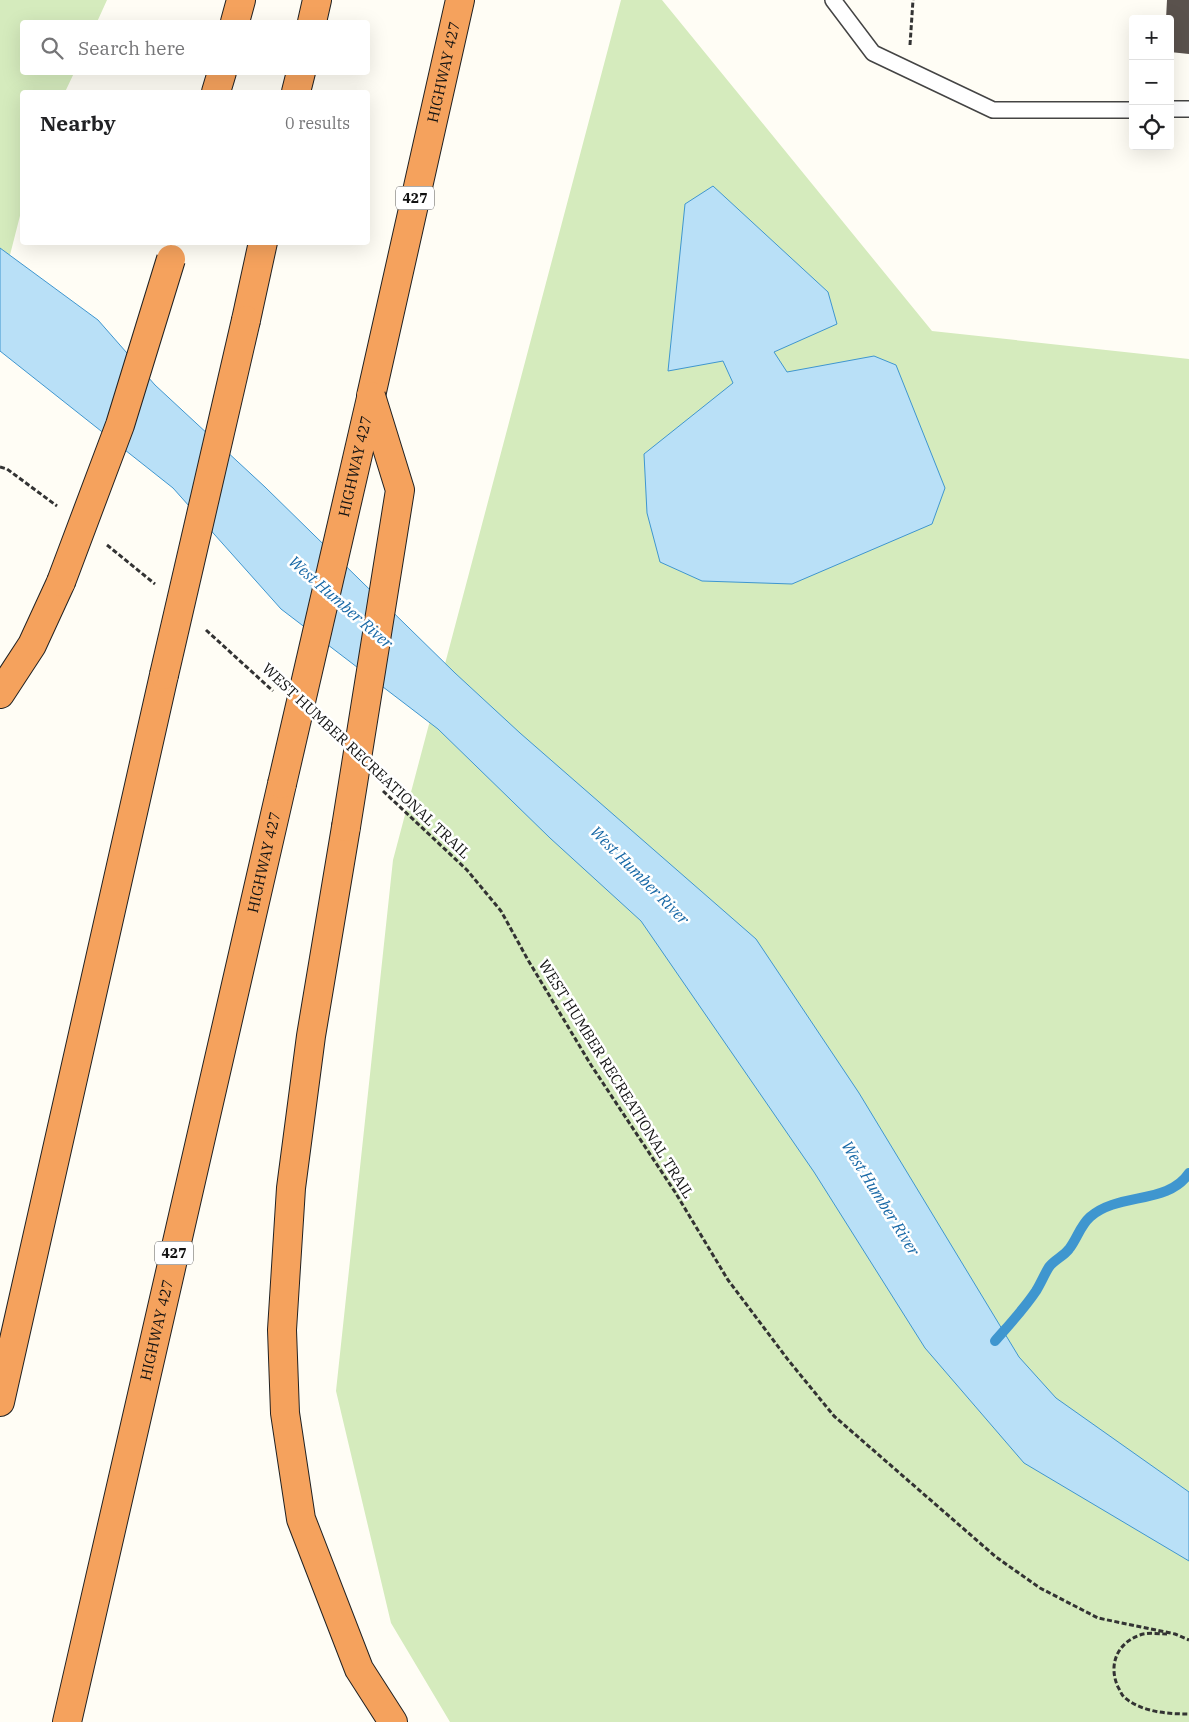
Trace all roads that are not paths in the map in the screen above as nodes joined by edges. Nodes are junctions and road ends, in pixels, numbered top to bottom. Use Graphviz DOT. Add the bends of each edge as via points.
graph roads {
  1 [pos="241,0"];
  2 [pos="317,0"];
  3 [pos="460,0"];
  4 [pos="833,0"];
  5 [pos="236,20"];
  6 [pos="312,20"];
  7 [pos="221,75"];
  8 [pos="300,75"];
  9 [pos="217,90"];
  10 [pos="296,90"];
  11 [pos="1174,109"];
  12 [pos="1189,109"];
  13 [pos="1129,110"];
  14 [pos="262,245"];
  15 [pos="173,251"];
  16 [pos="371,396"];
  17 [pos="0,694"];
  18 [pos="0,1402"];
  19 [pos="67,1722"];
  20 [pos="393,1722"];
  1 -- 5 [label="highway"];
  2 -- 6 [label="highway"];
  3 -- 16 [label="highway, HIGHWAY 427 / 427"];
  4 -- 13 [label="lane" via="873,53 993,110"];
  7 -- 9 [label="highway"];
  8 -- 10 [label="highway"];
  11 -- 12 [label="lane"];
  14 -- 18 [label="highway, bridge"];
  15 -- 17 [label="highway, bridge" via="120,425 61,582 32,645"];
  16 -- 19 [label="highway, HIGHWAY 427 / 427, bridge"];
  16 -- 20 [label="highway, bridge" via="400,490 311,1036 291,1188 282,1330 285,1413 301,1519 359,1669"];
}
